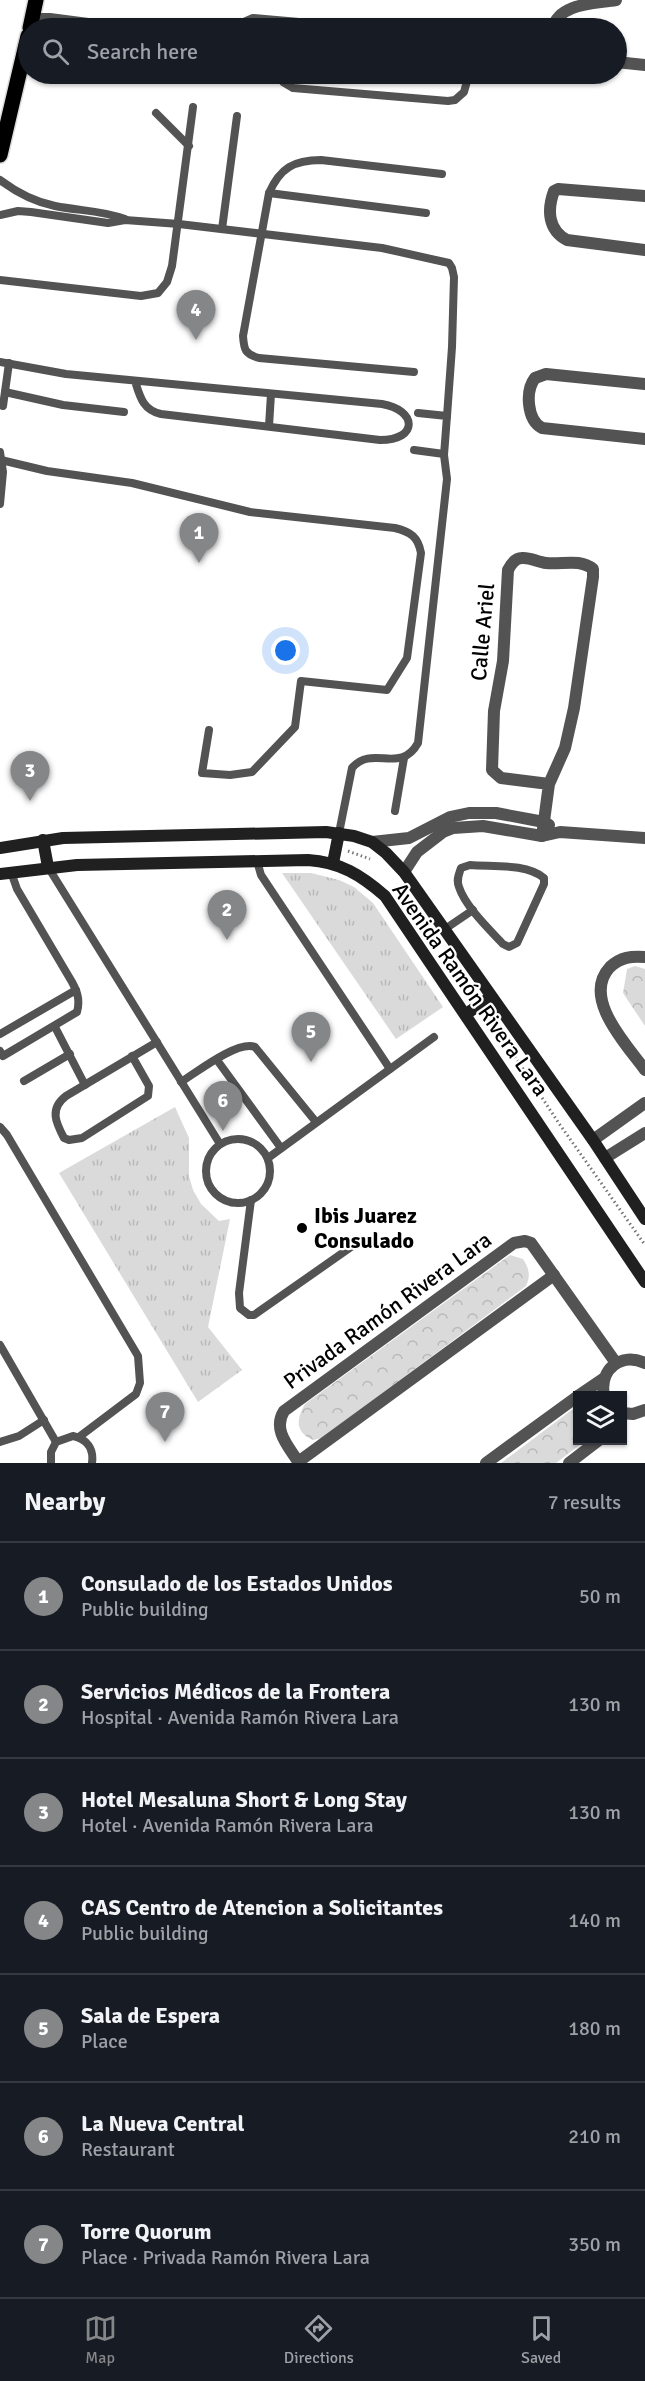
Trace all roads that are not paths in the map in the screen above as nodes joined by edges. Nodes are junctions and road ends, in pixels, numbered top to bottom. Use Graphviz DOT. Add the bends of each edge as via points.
graph roads {
  1 [pos="36,0"];
  2 [pos="616,0"];
  3 [pos="33,18"];
  4 [pos="556,18"];
  5 [pos="627,63"];
  6 [pos="645,65"];
  7 [pos="18,78"];
  8 [pos="286,84"];
  9 [pos="466,84"];
  10 [pos="193,107"];
  11 [pos="156,113"];
  12 [pos="237,116"];
  13 [pos="189,146"];
  14 [pos="0,155"];
  15 [pos="442,174"];
  16 [pos="0,180"];
  17 [pos="269,193"];
  18 [pos="645,196"];
  19 [pos="55,206"];
  20 [pos="426,213"];
  21 [pos="0,215"];
  22 [pos="54,216"];
  23 [pos="125,220"];
  24 [pos="179,224"];
  25 [pos="222,229"];
  26 [pos="260,235"];
  27 [pos="645,249"];
  28 [pos="0,280"];
  29 [pos="4,362"];
  30 [pos="414,372"];
  31 [pos="135,381"];
  32 [pos="645,384"];
  33 [pos="4,392"];
  34 [pos="271,394"];
  35 [pos="3,406"];
  36 [pos="124,412"];
  37 [pos="418,413"];
  38 [pos="447,416"];
  39 [pos="268,426"];
  40 [pos="645,439"];
  41 [pos="414,450"];
  42 [pos="444,454"];
  43 [pos="1,456"];
  44 [pos="0,504"];
  45 [pos="209,730"];
  46 [pos="404,758"];
  47 [pos="549,784"];
  48 [pos="395,812"];
  49 [pos="544,822"];
  50 [pos="560,832"];
  51 [pos="339,833"];
  52 [pos="542,836"];
  53 [pos="645,838"];
  54 [pos="43,840"];
  55 [pos="372,842"];
  56 [pos="0,848"];
  57 [pos="257,861"];
  58 [pos="333,863"];
  59 [pos="48,867"];
  60 [pos="404,872"];
  61 [pos="5,873"];
  62 [pos="473,910"];
  63 [pos="445,929"];
  64 [pos="645,957"];
  65 [pos="76,990"];
  66 [pos="491,997"];
  67 [pos="466,1014"];
  68 [pos="55,1027"];
  69 [pos="0,1034"];
  70 [pos="434,1037"];
  71 [pos="157,1042"];
  72 [pos="0,1051"];
  73 [pos="70,1054"];
  74 [pos="132,1056"];
  75 [pos="217,1060"];
  76 [pos="390,1069"];
  77 [pos="645,1070"];
  78 [pos="24,1081"];
  79 [pos="181,1082"];
  80 [pos="85,1085"];
  81 [pos="645,1103"];
  82 [pos="316,1122"];
  83 [pos="0,1127"];
  84 [pos="645,1133"];
  85 [pos="592,1140"];
  86 [pos="220,1144"];
  87 [pos="281,1148"];
  88 [pos="268,1158"];
  89 [pos="605,1158"];
  90 [pos="251,1200"];
  91 [pos="645,1220"];
  92 [pos="361,1240"];
  93 [pos="554,1275"];
  94 [pos="645,1282"];
  95 [pos="0,1346"];
  96 [pos="616,1363"];
  97 [pos="645,1363"];
  98 [pos="603,1379"];
  99 [pos="585,1391"];
  100 [pos="604,1391"];
  101 [pos="573,1400"];
  102 [pos="44,1420"];
  103 [pos="79,1437"];
  104 [pos="57,1442"];
  105 [pos="0,1443"];
  106 [pos="592,1445"];
  107 [pos="298,1462"];
  108 [pos="51,1463"];
  109 [pos="92,1463"];
  110 [pos="486,1463"];
  111 [pos="569,1463"];
  1 -- 3 [label="main road"];
  2 -- 4 [label="street" via="570,9"];
  5 -- 6 [label="street"];
  7 -- 14 [label="main road"];
  8 -- 9 [label="lane" via="293,88 448,101 464,92"];
  10 -- 13 [label="lane"];
  11 -- 13 [label="lane"];
  12 -- 25 [label="lane"];
  13 -- 24 [label="lane"];
  15 -- 17 [label="lane" via="302,160 276,178"];
  16 -- 19 [label="lane" via="34,200"];
  17 -- 20 [label="lane"];
  17 -- 26 [label="lane"];
  18 -- 27 [label="street" via="558,189 551,199 550,218 553,229 567,240"];
  19 -- 22 [label="lane"];
  19 -- 23 [label="lane" via="107,212"];
  21 -- 22 [label="lane" via="18,212"];
  22 -- 23 [label="lane" via="108,223"];
  23 -- 24 [label="lane"];
  24 -- 25 [label="lane"];
  24 -- 28 [label="lane" via="166,282 152,295"];
  25 -- 26 [label="lane"];
  26 -- 30 [label="lane" via="243,336 247,353 259,358"];
  26 -- 38 [label="lane" via="382,248 449,263 454,277"];
  29 -- 31 [label="lane"];
  29 -- 33 [label="lane"];
  31 -- 34 [label="lane"];
  31 -- 39 [label="lane" via="144,406 156,413"];
  32 -- 40 [label="street" via="546,374 534,378 529,388 531,417 542,428"];
  33 -- 35 [label="lane"];
  33 -- 36 [label="lane" via="63,405"];
  34 -- 39 [label="lane"];
  34 -- 39 [label="lane" via="392,406 403,412 408,423 406,433 398,440"];
  37 -- 38 [label="lane"];
  38 -- 42 [label="lane"];
  41 -- 42 [label="lane"];
  42 -- 46 [label="lane" via="447,478 418,743 412,754"];
  43 -- 44 [label="lane"];
  43 -- 45 [label="lane" via="47,471 132,483 250,512 395,528 417,540 421,553 407,658 387,690 301,681 295,727 252,772 202,773"];
  46 -- 48 [label="lane"];
  46 -- 51 [label="lane" via="358,761 352,768"];
  47 -- 47 [label="street, Calle Ariel" via="574,708 593,577 592,569 577,562 548,563 521,558 514,560 508,570 492,770 501,778"];
  47 -- 49 [label="street, Calle Ariel"];
  49 -- 50 [label="street"];
  49 -- 52 [label="street, Calle Ariel"];
  49 -- 55 [label="street" via="496,813 469,813 450,817 409,838"];
  50 -- 52 [label="street"];
  50 -- 53 [label="street"];
  51 -- 54 [label="street, Avenida Ramón Rivera Lara"];
  51 -- 55 [label="street, Avenida Ramón Rivera Lara"];
  51 -- 58 [label="street"];
  52 -- 60 [label="street" via="483,826 453,828 417,852"];
  54 -- 56 [label="street, Avenida Ramón Rivera Lara"];
  54 -- 59 [label="street"];
  55 -- 60 [label="street, Avenida Ramón Rivera Lara"];
  57 -- 58 [label="street, Avenida Ramón Rivera Lara"];
  57 -- 59 [label="street, Avenida Ramón Rivera Lara"];
  57 -- 76 [label="lane" via="261,874"];
  58 -- 67 [label="street, Avenida Ramón Rivera Lara" via="353,872 385,896"];
  59 -- 61 [label="street, Avenida Ramón Rivera Lara"];
  59 -- 71 [label="lane"];
  60 -- 63 [label="street, Avenida Ramón Rivera Lara"];
  61 -- 65 [label="lane"];
  62 -- 62 [label="lane" via="502,944 517,944 544,878 537,872 523,870 470,865 461,868 459,887"];
  62 -- 63 [label="lane"];
  63 -- 66 [label="street, Avenida Ramón Rivera Lara"];
  64 -- 77 [label="street" via="630,956 615,963 606,971 600,995 607,1017"];
  65 -- 68 [label="lane" via="77,1012"];
  65 -- 69 [label="lane"];
  66 -- 67 [label="street"];
  66 -- 85 [label="street, Avenida Ramón Rivera Lara"];
  67 -- 94 [label="street, Avenida Ramón Rivera Lara"];
  68 -- 72 [label="lane" via="3,1056"];
  68 -- 73 [label="lane"];
  70 -- 76 [label="lane"];
  71 -- 74 [label="lane"];
  71 -- 79 [label="lane"];
  73 -- 78 [label="lane"];
  73 -- 80 [label="lane"];
  74 -- 80 [label="lane"];
  74 -- 80 [label="lane" via="149,1086 148,1096 82,1138 69,1140 54,1121 55,1112 61,1100"];
  75 -- 79 [label="lane"];
  75 -- 82 [label="lane" via="243,1045 255,1047"];
  75 -- 87 [label="lane"];
  76 -- 82 [label="lane"];
  79 -- 86 [label="lane"];
  81 -- 85 [label="street"];
  82 -- 87 [label="lane"];
  83 -- 103 [label="lane" via="138,1356 140,1383 136,1394"];
  84 -- 89 [label="street"];
  85 -- 89 [label="street, Avenida Ramón Rivera Lara"];
  86 -- 88 [label="lane" via="242,1139 261,1148"];
  86 -- 90 [label="lane" via="206,1167 214,1192 238,1203"];
  87 -- 88 [label="lane"];
  88 -- 90 [label="lane" via="268,1182 262,1193"];
  89 -- 91 [label="street, Avenida Ramón Rivera Lara"];
  90 -- 92 [label="lane" via="239,1293 240,1308 249,1315"];
  93 -- 96 [label="street, Privada Ramón Rivera Lara"];
  93 -- 107 [label="street, Privada Ramón Rivera Lara"];
  93 -- 107 [label="street, Privada Ramón Rivera Lara" via="531,1243 514,1243 284,1411 279,1431"];
  95 -- 102 [label="lane"];
  96 -- 97 [label="street" via="631,1359"];
  96 -- 98 [label="street"];
  98 -- 99 [label="street"];
  98 -- 100 [label="street"];
  101 -- 110 [label="street"];
  102 -- 104 [label="lane"];
  102 -- 105 [label="lane"];
  103 -- 104 [label="lane" via="67,1436"];
  103 -- 109 [label="lane" via="90,1447"];
  104 -- 108 [label="lane" via="51,1452"];
  106 -- 111 [label="street"];
}
